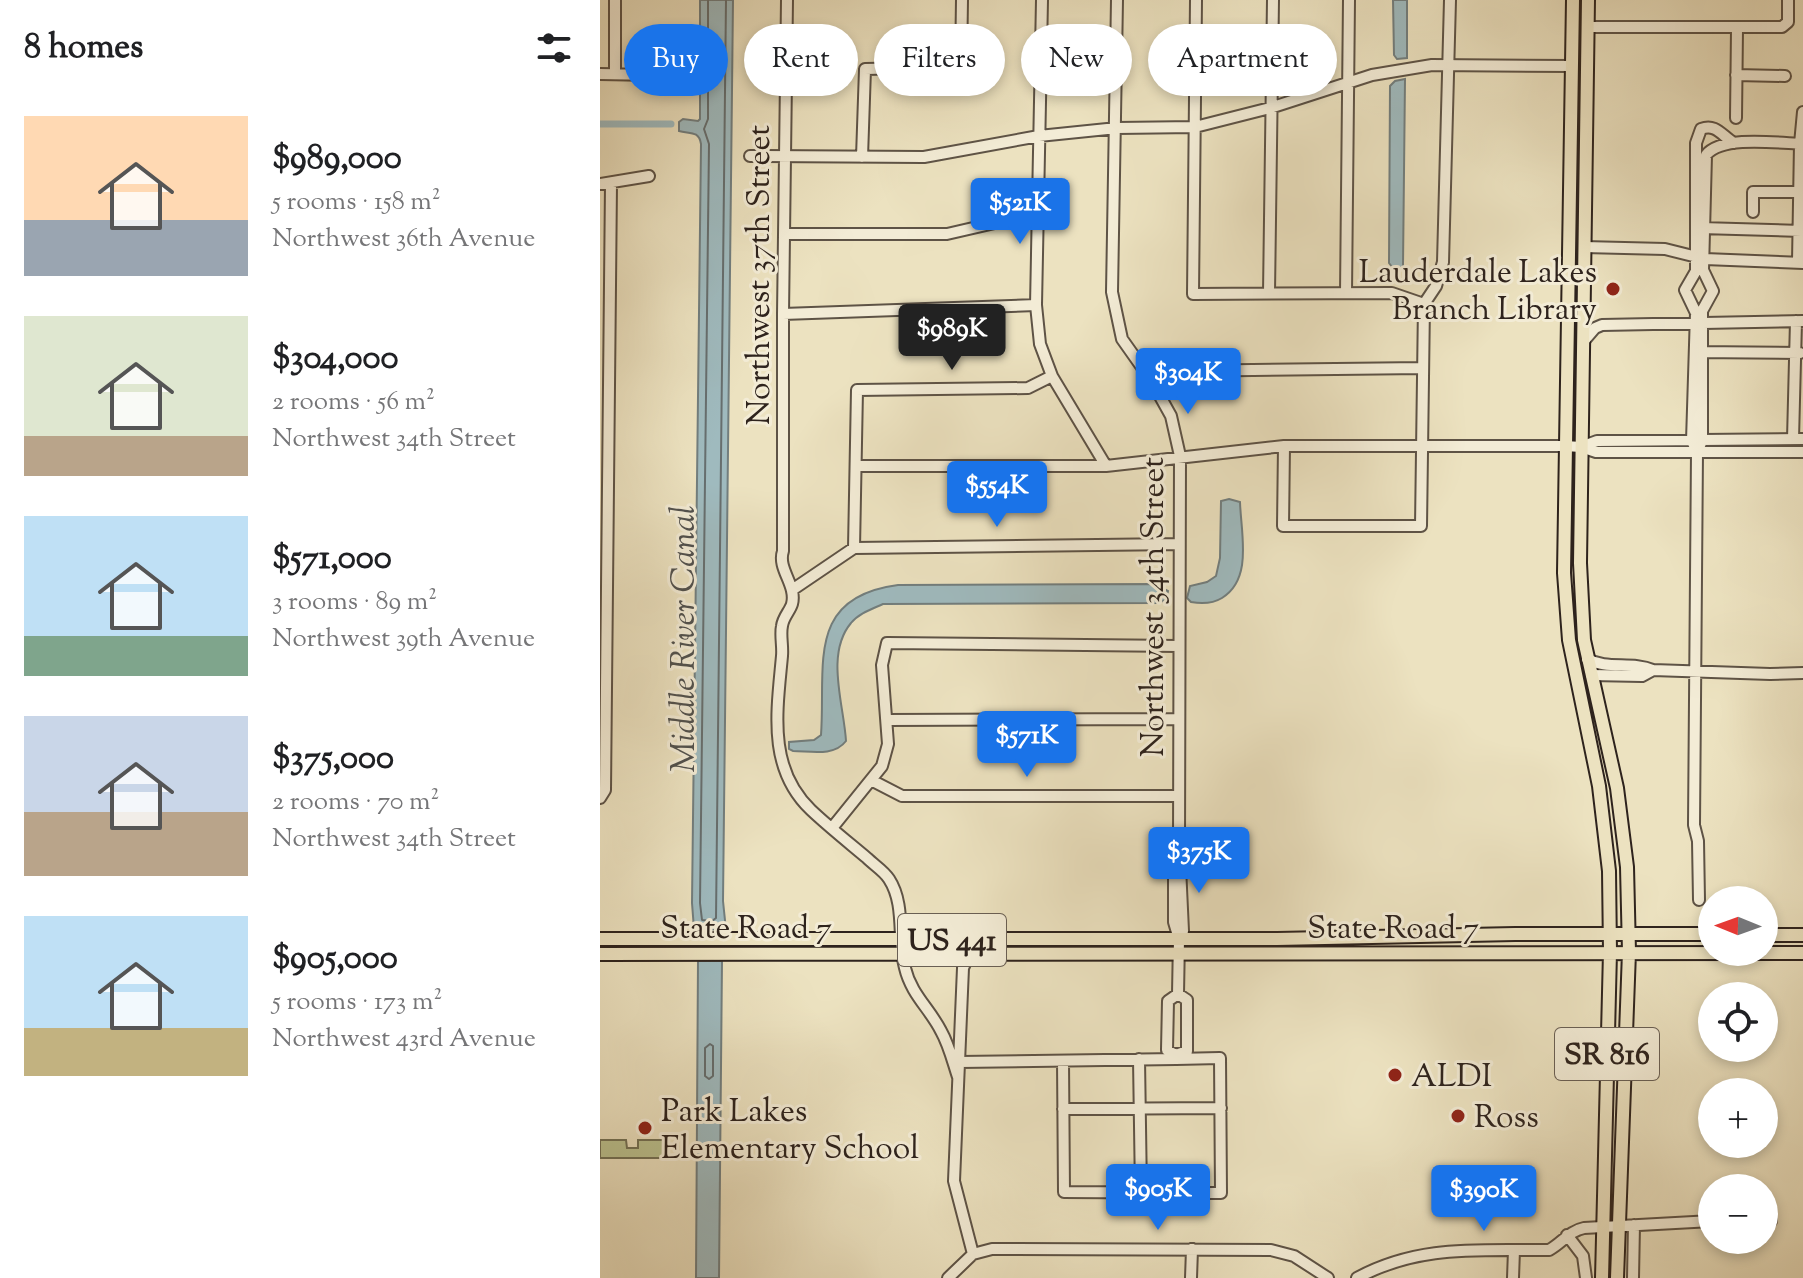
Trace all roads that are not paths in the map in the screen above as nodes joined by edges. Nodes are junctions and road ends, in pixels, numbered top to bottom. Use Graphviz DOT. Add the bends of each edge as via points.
graph roads {
  1 [pos="615,0"];
  2 [pos="787,0"];
  3 [pos="962,0"];
  4 [pos="1042,0"];
  5 [pos="1117,0"];
  6 [pos="1196,0"];
  7 [pos="1273,0"];
  8 [pos="1349,0"];
  9 [pos="1450,0"];
  10 [pos="1573,0"];
  11 [pos="1588,0"];
  12 [pos="1788,0"];
  13 [pos="1588,27"];
  14 [pos="1737,29"];
  15 [pos="1449,64"];
  16 [pos="1572,66"];
  17 [pos="600,74"];
  18 [pos="615,74"];
  19 [pos="624,74"];
  20 [pos="1736,75"];
  21 [pos="1785,76"];
  22 [pos="1348,82"];
  23 [pos="1587,89"];
  24 [pos="1270,108"];
  25 [pos="1803,112"];
  26 [pos="1736,118"];
  27 [pos="1195,127"];
  28 [pos="1117,128"];
  29 [pos="1039,136"];
  30 [pos="1696,143"];
  31 [pos="1734,143"];
  32 [pos="1801,144"];
  33 [pos="1706,155"];
  34 [pos="750,156"];
  35 [pos="785,157"];
  36 [pos="862,157"];
  37 [pos="649,176"];
  38 [pos="606,184"];
  39 [pos="1801,192"];
  40 [pos="1753,212"];
  41 [pos="1038,213"];
  42 [pos="1700,228"];
  43 [pos="1800,231"];
  44 [pos="784,234"];
  45 [pos="1569,234"];
  46 [pos="1584,247"];
  47 [pos="1568,248"];
  48 [pos="1700,257"];
  49 [pos="605,261"];
  50 [pos="1800,262"];
  51 [pos="1583,268"];
  52 [pos="1269,293"];
  53 [pos="1346,293"];
  54 [pos="1424,304"];
  55 [pos="1036,305"];
  56 [pos="783,314"];
  57 [pos="1800,321"];
  58 [pos="1698,323"];
  59 [pos="605,338"];
  60 [pos="1583,342"];
  61 [pos="1698,352"];
  62 [pos="1800,353"];
  63 [pos="1423,368"];
  64 [pos="1052,376"];
  65 [pos="1151,380"];
  66 [pos="604,415"];
  67 [pos="1798,439"];
  68 [pos="1697,445"];
  69 [pos="1284,446"];
  70 [pos="1422,446"];
  71 [pos="1565,446"];
  72 [pos="1581,447"];
  73 [pos="1803,452"];
  74 [pos="1180,456"];
  75 [pos="856,466"];
  76 [pos="1106,466"];
  77 [pos="604,493"];
  78 [pos="1178,544"];
  79 [pos="854,548"];
  80 [pos="604,571"];
  81 [pos="795,595"];
  82 [pos="1178,646"];
  83 [pos="603,647"];
  84 [pos="1572,658"];
  85 [pos="1587,659"];
  86 [pos="1653,670"];
  87 [pos="1695,671"];
  88 [pos="1803,673"];
  89 [pos="1591,675"];
  90 [pos="1179,719"];
  91 [pos="887,720"];
  92 [pos="603,726"];
  93 [pos="871,780"];
  94 [pos="1179,796"];
  95 [pos="600,798"];
  96 [pos="832,828"];
  97 [pos="1699,886"];
  98 [pos="1610,934"];
  99 [pos="1629,934"];
  100 [pos="1698,934"];
  101 [pos="1778,935"];
  102 [pos="1803,935"];
  103 [pos="1394,936"];
  104 [pos="600,939"];
  105 [pos="1179,939"];
  106 [pos="901,940"];
  107 [pos="1610,952"];
  108 [pos="1629,952"];
  109 [pos="1314,953"];
  110 [pos="1803,953"];
  111 [pos="600,954"];
  112 [pos="1179,954"];
  113 [pos="902,955"];
  114 [pos="969,955"];
  115 [pos="1178,994"];
  116 [pos="1176,1057"];
  117 [pos="1139,1059"];
  118 [pos="1063,1061"];
  119 [pos="960,1062"];
  120 [pos="958,1077"];
  121 [pos="1140,1108"];
  122 [pos="1221,1108"];
  123 [pos="1063,1109"];
  124 [pos="1141,1193"];
  125 [pos="1698,1222"];
  126 [pos="1602,1225"];
  127 [pos="1634,1225"];
  128 [pos="1617,1226"];
  129 [pos="1567,1235"];
  130 [pos="1192,1249"];
  131 [pos="1514,1250"];
  132 [pos="973,1254"];
  133 [pos="948,1278"];
  134 [pos="1191,1278"];
  135 [pos="1328,1278"];
  136 [pos="1357,1278"];
  137 [pos="1513,1278"];
  138 [pos="1586,1278"];
  139 [pos="1602,1278"];
  140 [pos="1617,1278"];
  141 [pos="1633,1278"];
  1 -- 18 [label="street"];
  2 -- 35 [label="street, Northwest 37th Street"];
  3 -- 36 [label="street" via="961,67 865,69"];
  4 -- 29 [label="street"];
  5 -- 28 [label="street, Northwest 34th Street"];
  6 -- 27 [label="street"];
  7 -- 24 [label="street"];
  8 -- 22 [label="street"];
  9 -- 15 [label="street"];
  10 -- 16 [label="main road, SR 816"];
  11 -- 13 [label="main road, SR 816"];
  12 -- 14 [label="street" via="1788,22 1782,27"];
  13 -- 14 [label="street"];
  13 -- 23 [label="main road, SR 816"];
  14 -- 20 [label="street"];
  15 -- 16 [label="street"];
  15 -- 22 [label="street"];
  15 -- 54 [label="street" via="1443,262"];
  16 -- 23 [label="main road"];
  16 -- 45 [label="main road, SR 816"];
  17 -- 18 [label="street"];
  18 -- 19 [label="street"];
  20 -- 21 [label="street"];
  20 -- 26 [label="street"];
  22 -- 24 [label="street"];
  22 -- 53 [label="street"];
  23 -- 46 [label="main road, SR 816"];
  24 -- 27 [label="street"];
  24 -- 52 [label="street"];
  25 -- 32 [label="street"];
  27 -- 28 [label="street"];
  27 -- 52 [label="street" via="1193,294"];
  28 -- 29 [label="street"];
  28 -- 65 [label="street, Northwest 34th Street" via="1112,292 1122,339"];
  29 -- 36 [label="street" via="924,157"];
  29 -- 41 [label="street"];
  30 -- 31 [label="street" via="1706,127 1716,128"];
  30 -- 33 [label="street"];
  30 -- 42 [label="street"];
  31 -- 32 [label="street"];
  31 -- 33 [label="street"];
  32 -- 39 [label="street"];
  33 -- 42 [label="street"];
  34 -- 35 [label="street"];
  35 -- 36 [label="street"];
  35 -- 44 [label="street, Northwest 37th Street"];
  37 -- 38 [label="street"];
  38 -- 49 [label="street"];
  39 -- 40 [label="street" via="1753,192"];
  39 -- 43 [label="street"];
  41 -- 44 [label="street" via="947,234"];
  41 -- 55 [label="street"];
  42 -- 43 [label="street"];
  42 -- 48 [label="street"];
  43 -- 50 [label="street"];
  44 -- 56 [label="street, Northwest 37th Street"];
  45 -- 46 [label="main road"];
  45 -- 47 [label="main road, SR 816"];
  46 -- 48 [label="street" via="1665,249"];
  46 -- 51 [label="main road, SR 816"];
  47 -- 51 [label="main road"];
  47 -- 71 [label="main road, SR 816"];
  48 -- 50 [label="street"];
  48 -- 58 [label="street" via="1713,291"];
  48 -- 58 [label="street" via="1685,290"];
  49 -- 59 [label="street"];
  51 -- 60 [label="main road, SR 816"];
  52 -- 53 [label="street"];
  53 -- 54 [label="street" via="1392,293"];
  54 -- 63 [label="street"];
  55 -- 56 [label="street"];
  55 -- 64 [label="street" via="1040,344"];
  56 -- 81 [label="street, Northwest 37th Street" via="781,558"];
  57 -- 58 [label="street"];
  57 -- 62 [label="street"];
  58 -- 60 [label="street" via="1602,325"];
  58 -- 61 [label="street"];
  59 -- 66 [label="street"];
  60 -- 72 [label="main road, SR 816"];
  61 -- 62 [label="street"];
  61 -- 68 [label="street"];
  62 -- 67 [label="street"];
  63 -- 65 [label="street" via="1176,371"];
  63 -- 70 [label="street"];
  64 -- 75 [label="street" via="1028,388 857,390"];
  64 -- 76 [label="street"];
  65 -- 74 [label="street, Northwest 34th Street" via="1171,416"];
  66 -- 77 [label="street"];
  67 -- 68 [label="street"];
  68 -- 72 [label="street" via="1596,452"];
  68 -- 73 [label="street"];
  68 -- 87 [label="street"];
  69 -- 70 [label="street"];
  69 -- 70 [label="street" via="1283,526 1421,526"];
  69 -- 74 [label="street"];
  70 -- 71 [label="street"];
  71 -- 72 [label="street"];
  71 -- 84 [label="main road, SR 816" via="1564,575"];
  72 -- 85 [label="main road, SR 816" via="1580,563"];
  74 -- 76 [label="street"];
  74 -- 78 [label="street, Northwest 34th Street"];
  75 -- 76 [label="street"];
  75 -- 79 [label="street"];
  77 -- 80 [label="street"];
  78 -- 79 [label="street"];
  78 -- 82 [label="street, Northwest 34th Street"];
  79 -- 81 [label="street"];
  80 -- 83 [label="street"];
  81 -- 96 [label="street, Northwest 37th Street" via="782,622 779,753 784,774"];
  82 -- 90 [label="street, Northwest 34th Street"];
  82 -- 91 [label="street" via="887,643 882,665"];
  83 -- 92 [label="street"];
  84 -- 89 [label="main road"];
  84 -- 98 [label="main road, SR 816" via="1602,808"];
  85 -- 86 [label="street"];
  85 -- 89 [label="main road, SR 816"];
  86 -- 87 [label="street"];
  86 -- 89 [label="street" via="1642,676"];
  87 -- 88 [label="street"];
  87 -- 97 [label="street"];
  89 -- 99 [label="main road, SR 816" via="1620,803"];
  90 -- 91 [label="street"];
  90 -- 94 [label="street, Northwest 34th Street"];
  91 -- 93 [label="street" via="888,744"];
  92 -- 95 [label="street" via="605,790"];
  93 -- 94 [label="street" via="902,796"];
  93 -- 96 [label="street"];
  94 -- 105 [label="street, Northwest 34th Street" via="1174,859"];
  96 -- 106 [label="street, Northwest 37th Street" via="888,877 898,905"];
  98 -- 99 [label="main road, State Road 7 / US 441"];
  98 -- 103 [label="main road, State Road 7 / US 441"];
  98 -- 107 [label="main road, SR 816"];
  99 -- 100 [label="main road, State Road 7 / US 441"];
  99 -- 108 [label="main road, SR 816"];
  101 -- 102 [label="main road"];
  103 -- 105 [label="main road, State Road 7 / US 441"];
  103 -- 109 [label="main road" via="1383,947 1330,947"];
  104 -- 106 [label="main road, State Road 7 / US 441"];
  105 -- 106 [label="main road, State Road 7 / US 441"];
  105 -- 112 [label="street, Northwest 34th Street"];
  106 -- 113 [label="street, Northwest 37th Street"];
  107 -- 108 [label="main road, State Road 7 / US 441"];
  107 -- 109 [label="main road, State Road 7 / US 441"];
  107 -- 126 [label="main road, SR 816"];
  108 -- 110 [label="main road, State Road 7 / US 441"];
  108 -- 128 [label="main road, SR 816"];
  109 -- 112 [label="main road, State Road 7 / US 441"];
  111 -- 113 [label="main road, State Road 7 / US 441"];
  112 -- 114 [label="main road, State Road 7 / US 441"];
  112 -- 115 [label="street, Northwest 34th Street"];
  113 -- 114 [label="main road, State Road 7 / US 441"];
  113 -- 120 [label="street, Northwest 37th Street" via="908,980 941,1030"];
  114 -- 119 [label="street" via="963,968"];
  115 -- 116 [label="street, Northwest 34th Street" via="1168,1001 1167,1050"];
  115 -- 116 [label="street, Northwest 34th Street" via="1187,1000 1187,1051"];
  116 -- 117 [label="street"];
  116 -- 122 [label="street" via="1220,1058"];
  117 -- 118 [label="street"];
  117 -- 121 [label="street"];
  118 -- 119 [label="street"];
  118 -- 123 [label="street"];
  119 -- 120 [label="street"];
  120 -- 132 [label="street" via="954,1181"];
  121 -- 122 [label="street"];
  121 -- 123 [label="street"];
  121 -- 124 [label="street"];
  122 -- 124 [label="street" via="1221,1193"];
  123 -- 124 [label="street" via="1064,1192"];
  125 -- 127 [label="street"];
  126 -- 128 [label="street"];
  126 -- 129 [label="street"];
  126 -- 139 [label="main road, SR 816"];
  127 -- 128 [label="street"];
  127 -- 141 [label="street"];
  128 -- 140 [label="main road, SR 816"];
  129 -- 131 [label="street" via="1549,1250"];
  129 -- 138 [label="street" via="1583,1256"];
  130 -- 132 [label="street" via="992,1249"];
  130 -- 134 [label="street"];
  130 -- 135 [label="street" via="1271,1250 1294,1256"];
  131 -- 136 [label="street" via="1440,1250"];
  131 -- 137 [label="street"];
  132 -- 133 [label="street"];
}
